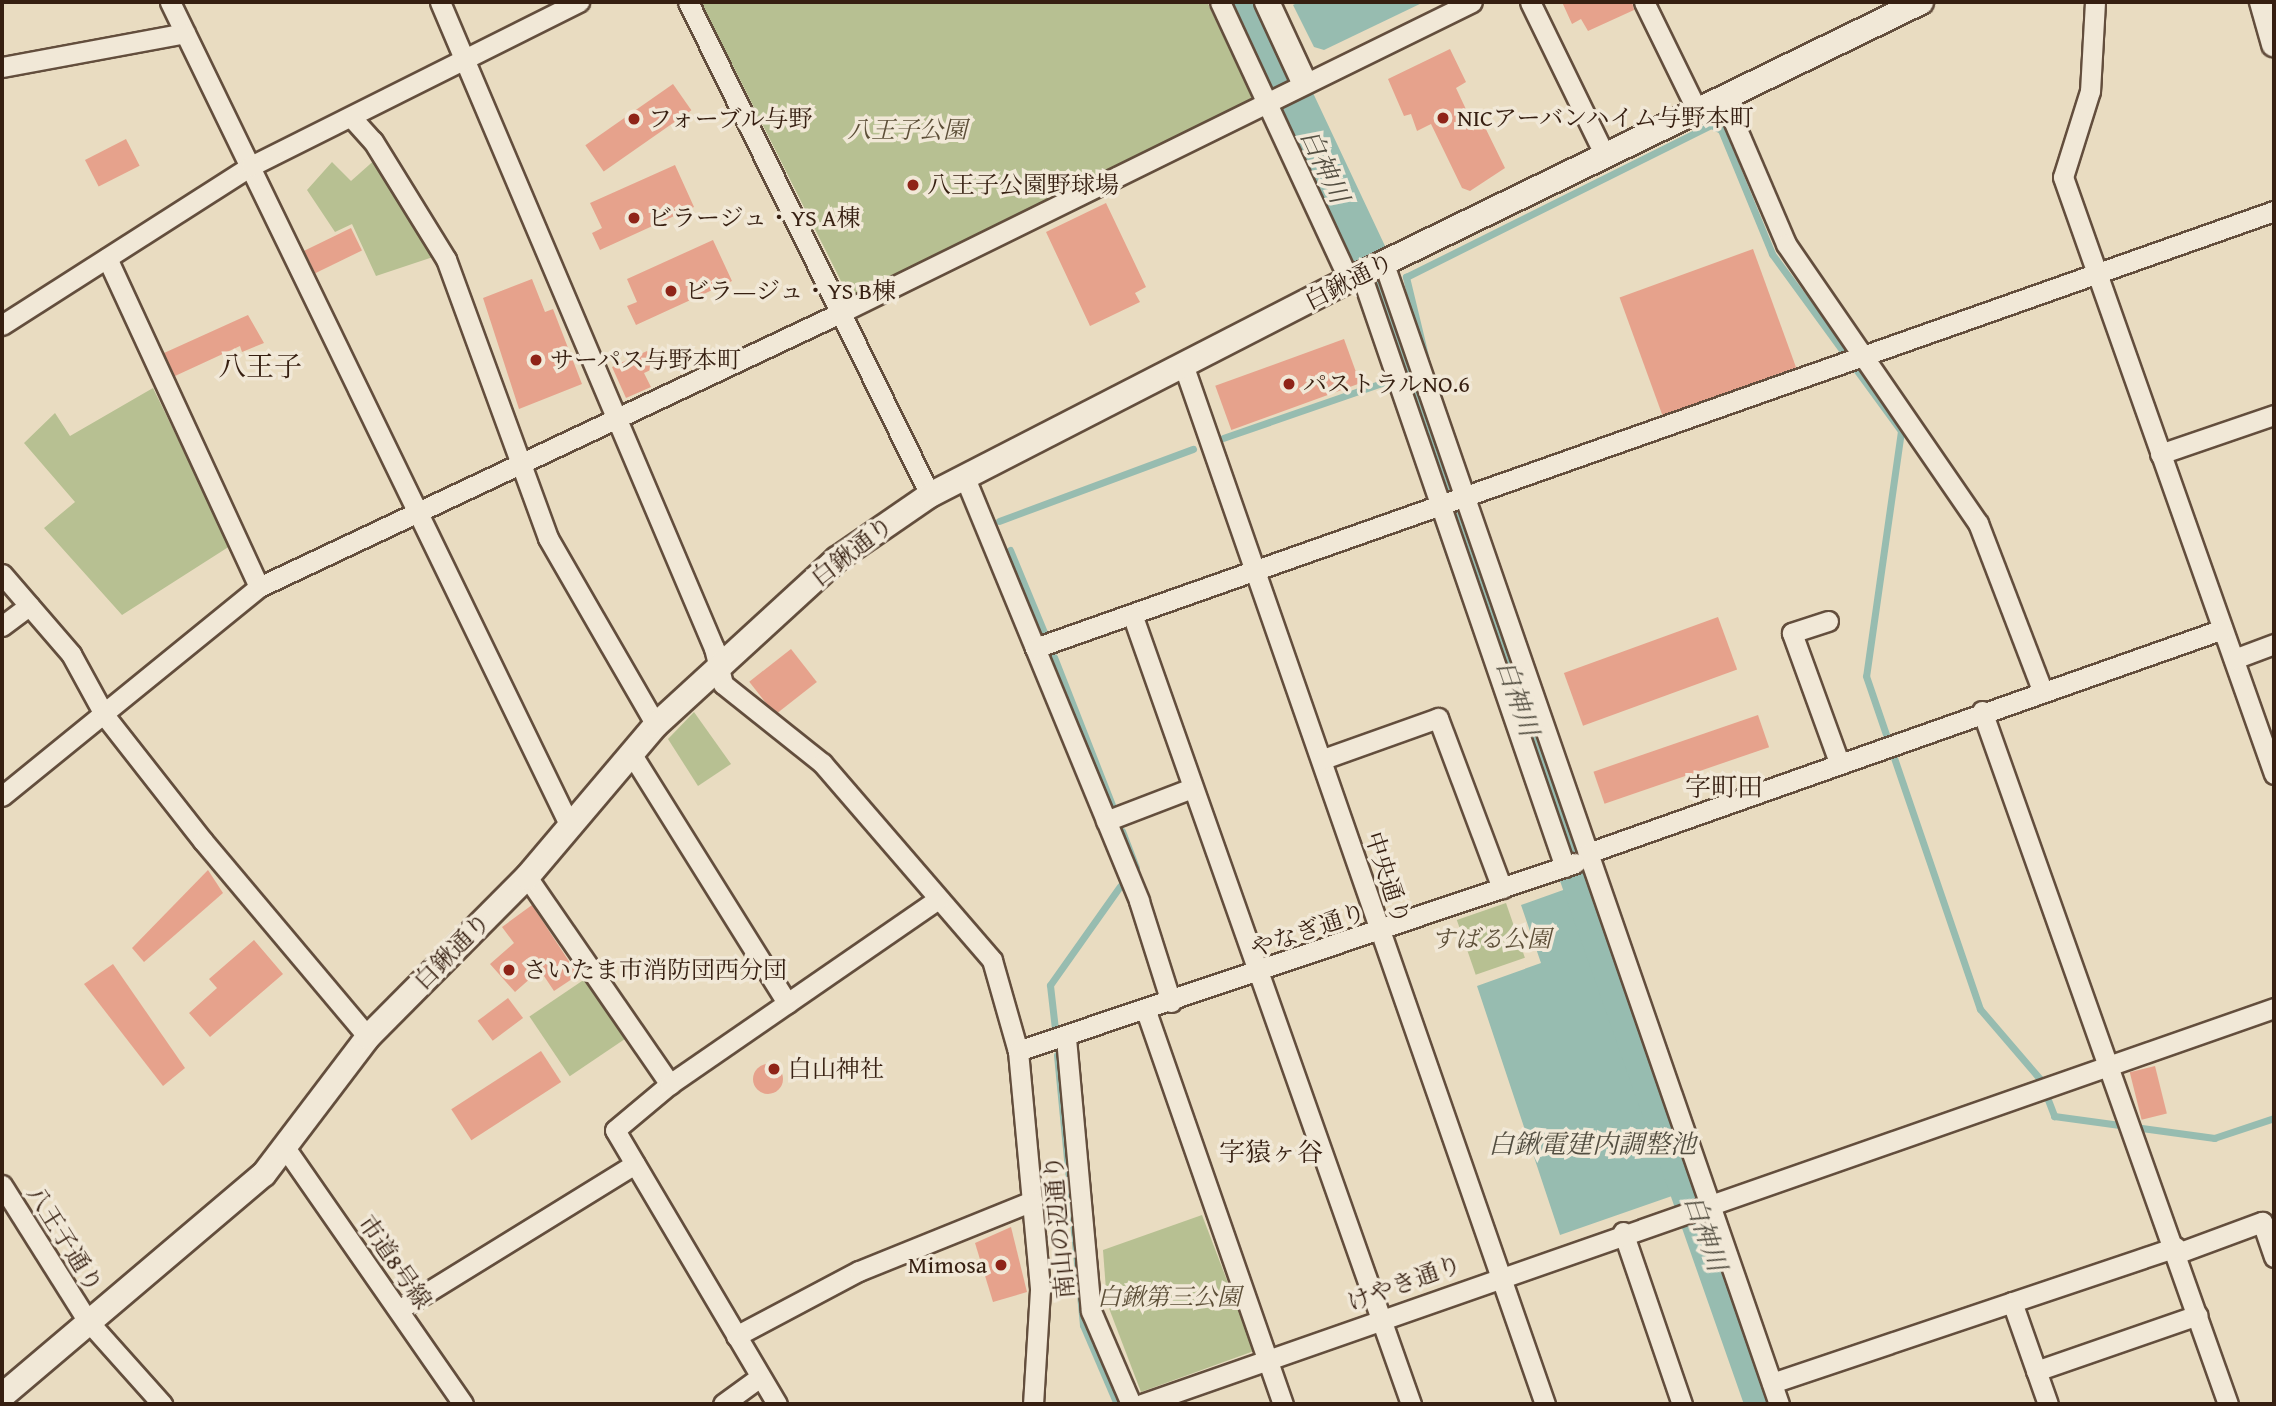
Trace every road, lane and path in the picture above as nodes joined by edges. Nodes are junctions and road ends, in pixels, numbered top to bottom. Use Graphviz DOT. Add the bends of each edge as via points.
graph roads {
  1 [pos="170,2"];
  2 [pos="440,2"];
  3 [pos="579,2"];
  4 [pos="688,2"];
  5 [pos="1220,2"];
  6 [pos="1267,2"];
  7 [pos="1472,2"];
  8 [pos="1530,2"];
  9 [pos="1644,2"];
  10 [pos="1921,2"];
  11 [pos="2095,2"];
  12 [pos="2262,2"];
  13 [pos="185,33"];
  14 [pos="2274,44"];
  15 [pos="469,60"];
  16 [pos="2,67"];
  17 [pos="1300,84"];
  18 [pos="1273,98"];
  19 [pos="1724,99"];
  20 [pos="1698,112"];
  21 [pos="352,118"];
  22 [pos="1605,156"];
  23 [pos="251,166"];
  24 [pos="2274,211"];
  25 [pos="107,258"];
  26 [pos="1368,271"];
  27 [pos="2097,278"];
  28 [pos="840,313"];
  29 [pos="2,325"];
  30 [pos="1864,359"];
  31 [pos="1184,367"];
  32 [pos="2274,415"];
  33 [pos="616,418"];
  34 [pos="2160,454"];
  35 [pos="519,465"];
  36 [pos="965,478"];
  37 [pos="930,495"];
  38 [pos="1464,498"];
  39 [pos="1441,505"];
  40 [pos="419,510"];
  41 [pos="1256,570"];
  42 [pos="2,574"];
  43 [pos="260,587"];
  44 [pos="29,606"];
  45 [pos="1132,614"];
  46 [pos="1828,621"];
  47 [pos="2,626"];
  48 [pos="2223,629"];
  49 [pos="2274,644"];
  50 [pos="1035,648"];
  51 [pos="2234,659"];
  52 [pos="718,664"];
  53 [pos="2042,690"];
  54 [pos="1982,711"];
  55 [pos="105,716"];
  56 [pos="656,725"];
  57 [pos="631,753"];
  58 [pos="1323,759"];
  59 [pos="1839,762"];
  60 [pos="2274,774"];
  61 [pos="1192,788"];
  62 [pos="2,796"];
  63 [pos="1106,821"];
  64 [pos="569,824"];
  65 [pos="1589,856"];
  66 [pos="1565,866"];
  67 [pos="527,877"];
  68 [pos="1502,888"];
  69 [pos="938,899"];
  70 [pos="1379,931"];
  71 [pos="1262,972"];
  72 [pos="1171,1002"];
  73 [pos="787,1003"];
  74 [pos="2274,1008"];
  75 [pos="1146,1010"];
  76 [pos="368,1037"];
  77 [pos="1066,1038"];
  78 [pos="1018,1051"];
  79 [pos="2109,1066"];
  80 [pos="670,1084"];
  81 [pos="286,1149"];
  82 [pos="635,1164"];
  83 [pos="2,1185"];
  84 [pos="1032,1201"];
  85 [pos="1708,1203"];
  86 [pos="1623,1232"];
  87 [pos="2177,1250"];
  88 [pos="2274,1257"];
  89 [pos="1500,1275"];
  90 [pos="2012,1302"];
  91 [pos="400,1310"];
  92 [pos="2198,1315"];
  93 [pos="1381,1318"];
  94 [pos="87,1320"];
  95 [pos="736,1336"];
  96 [pos="1267,1359"];
  97 [pos="2036,1371"];
  98 [pos="760,1377"];
  99 [pos="1772,1383"];
  100 [pos="2,1396"];
  101 [pos="162,1404"];
  102 [pos="463,1404"];
  103 [pos="723,1404"];
  104 [pos="777,1404"];
  105 [pos="1033,1404"];
  106 [pos="1131,1404"];
  107 [pos="1142,1404"];
  108 [pos="1283,1404"];
  109 [pos="1411,1404"];
  110 [pos="1545,1404"];
  111 [pos="1682,1404"];
  112 [pos="1779,1404"];
  113 [pos="2048,1404"];
  114 [pos="2228,1404"];
  1 -- 13 [label="street"];
  2 -- 15 [label="street"];
  3 -- 15 [label="street"];
  4 -- 28 [label="street"];
  5 -- 18 [label="street"];
  6 -- 17 [label="street"];
  7 -- 17 [label="street"];
  8 -- 22 [label="street"];
  9 -- 20 [label="street"];
  10 -- 19 [label="street, 白鍬通り"];
  11 -- 27 [label="street" via="2090,90 2063,177"];
  12 -- 14 [label="street"];
  13 -- 16 [label="street"];
  13 -- 23 [label="street"];
  15 -- 21 [label="street"];
  15 -- 33 [label="street"];
  17 -- 18 [label="street"];
  18 -- 26 [label="street"];
  18 -- 28 [label="street"];
  19 -- 20 [label="street, 白鍬通り"];
  19 -- 30 [label="street" via="1786,244"];
  20 -- 22 [label="street, 白鍬通り"];
  21 -- 23 [label="street"];
  21 -- 35 [label="street" via="373,141 446,259"];
  22 -- 26 [label="street, 白鍬通り"];
  23 -- 25 [label="street"];
  23 -- 40 [label="street"];
  24 -- 27 [label="street"];
  25 -- 29 [label="street"];
  25 -- 43 [label="street"];
  26 -- 31 [label="street, 白鍬通り"];
  26 -- 38 [label="street"];
  26 -- 39 [label="street"];
  27 -- 30 [label="street"];
  27 -- 34 [label="street"];
  28 -- 33 [label="street"];
  28 -- 37 [label="street"];
  30 -- 38 [label="street"];
  30 -- 53 [label="street" via="1978,523"];
  31 -- 36 [label="street, 白鍬通り"];
  31 -- 41 [label="street, 中央通り"];
  32 -- 34 [label="street"];
  33 -- 35 [label="street"];
  33 -- 52 [label="street"];
  34 -- 48 [label="street"];
  35 -- 40 [label="street"];
  35 -- 56 [label="street" via="603,644"];
  36 -- 37 [label="street, 白鍬通り"];
  36 -- 50 [label="street"];
  37 -- 52 [label="street, 白鍬通り" via="837,559"];
  38 -- 39 [label="street"];
  38 -- 65 [label="street"];
  39 -- 41 [label="street"];
  39 -- 66 [label="street"];
  40 -- 43 [label="street"];
  40 -- 64 [label="street"];
  41 -- 45 [label="street"];
  41 -- 58 [label="street, 中央通り"];
  42 -- 44 [label="street"];
  43 -- 55 [label="street"];
  44 -- 47 [label="street"];
  44 -- 55 [label="street" via="71,654"];
  45 -- 50 [label="street"];
  45 -- 61 [label="street"];
  46 -- 59 [label="street" via="1792,633"];
  48 -- 51 [label="street"];
  48 -- 53 [label="street, やなぎ通り"];
  49 -- 51 [label="street"];
  50 -- 63 [label="street"];
  51 -- 60 [label="street"];
  52 -- 56 [label="street, 白鍬通り"];
  52 -- 69 [label="street" via="723,684 822,763"];
  53 -- 54 [label="street, やなぎ通り"];
  54 -- 59 [label="street, やなぎ通り"];
  54 -- 79 [label="street"];
  55 -- 62 [label="street"];
  55 -- 76 [label="street"];
  56 -- 57 [label="street, 白鍬通り"];
  57 -- 64 [label="street, 白鍬通り"];
  57 -- 73 [label="street"];
  58 -- 68 [label="street" via="1438,718"];
  58 -- 70 [label="street, 中央通り"];
  59 -- 65 [label="street, やなぎ通り"];
  61 -- 63 [label="street"];
  61 -- 71 [label="street"];
  63 -- 72 [label="street"];
  64 -- 67 [label="street, 白鍬通り"];
  65 -- 66 [label="street, やなぎ通り"];
  65 -- 85 [label="street"];
  66 -- 68 [label="street, やなぎ通り"];
  67 -- 76 [label="street, 白鍬通り"];
  67 -- 80 [label="street"];
  68 -- 70 [label="street, やなぎ通り"];
  69 -- 73 [label="street"];
  69 -- 78 [label="street" via="992,960"];
  70 -- 71 [label="street, やなぎ通り"];
  70 -- 89 [label="street, 中央通り"];
  71 -- 72 [label="street, やなぎ通り"];
  71 -- 93 [label="street"];
  72 -- 75 [label="street, やなぎ通り"];
  73 -- 80 [label="street"];
  74 -- 79 [label="street, けやき通り"];
  75 -- 77 [label="street, やなぎ通り"];
  75 -- 96 [label="street"];
  76 -- 81 [label="street, 白鍬通り"];
  77 -- 78 [label="street, やなぎ通り"];
  77 -- 106 [label="street, 南山の辺通り" via="1091,1311"];
  78 -- 84 [label="street"];
  79 -- 85 [label="street, けやき通り"];
  79 -- 87 [label="street"];
  80 -- 82 [label="street" via="615,1130"];
  81 -- 91 [label="street, 市道8号線"];
  81 -- 94 [label="street, 白鍬通り" via="240,1196"];
  82 -- 91 [label="street"];
  82 -- 95 [label="street"];
  83 -- 94 [label="street, 八王子通り"];
  84 -- 95 [label="street" via="859,1271"];
  84 -- 105 [label="street" via="1040,1290"];
  85 -- 86 [label="street, けやき通り"];
  85 -- 99 [label="street"];
  86 -- 89 [label="street, けやき通り"];
  86 -- 111 [label="street"];
  87 -- 88 [label="street" via="2262,1222"];
  87 -- 90 [label="street"];
  87 -- 92 [label="street"];
  89 -- 93 [label="street, けやき通り"];
  89 -- 110 [label="street, 中央通り"];
  90 -- 97 [label="street"];
  90 -- 99 [label="street"];
  91 -- 102 [label="street, 市道8号線"];
  92 -- 97 [label="street"];
  92 -- 114 [label="street"];
  93 -- 96 [label="street, けやき通り"];
  93 -- 109 [label="street"];
  94 -- 100 [label="street, 白鍬通り"];
  94 -- 101 [label="street, 八王子通り"];
  95 -- 98 [label="street"];
  96 -- 107 [label="street, けやき通り"];
  96 -- 108 [label="street"];
  97 -- 113 [label="street"];
  98 -- 103 [label="street"];
  98 -- 104 [label="street"];
  99 -- 112 [label="street"];
}
